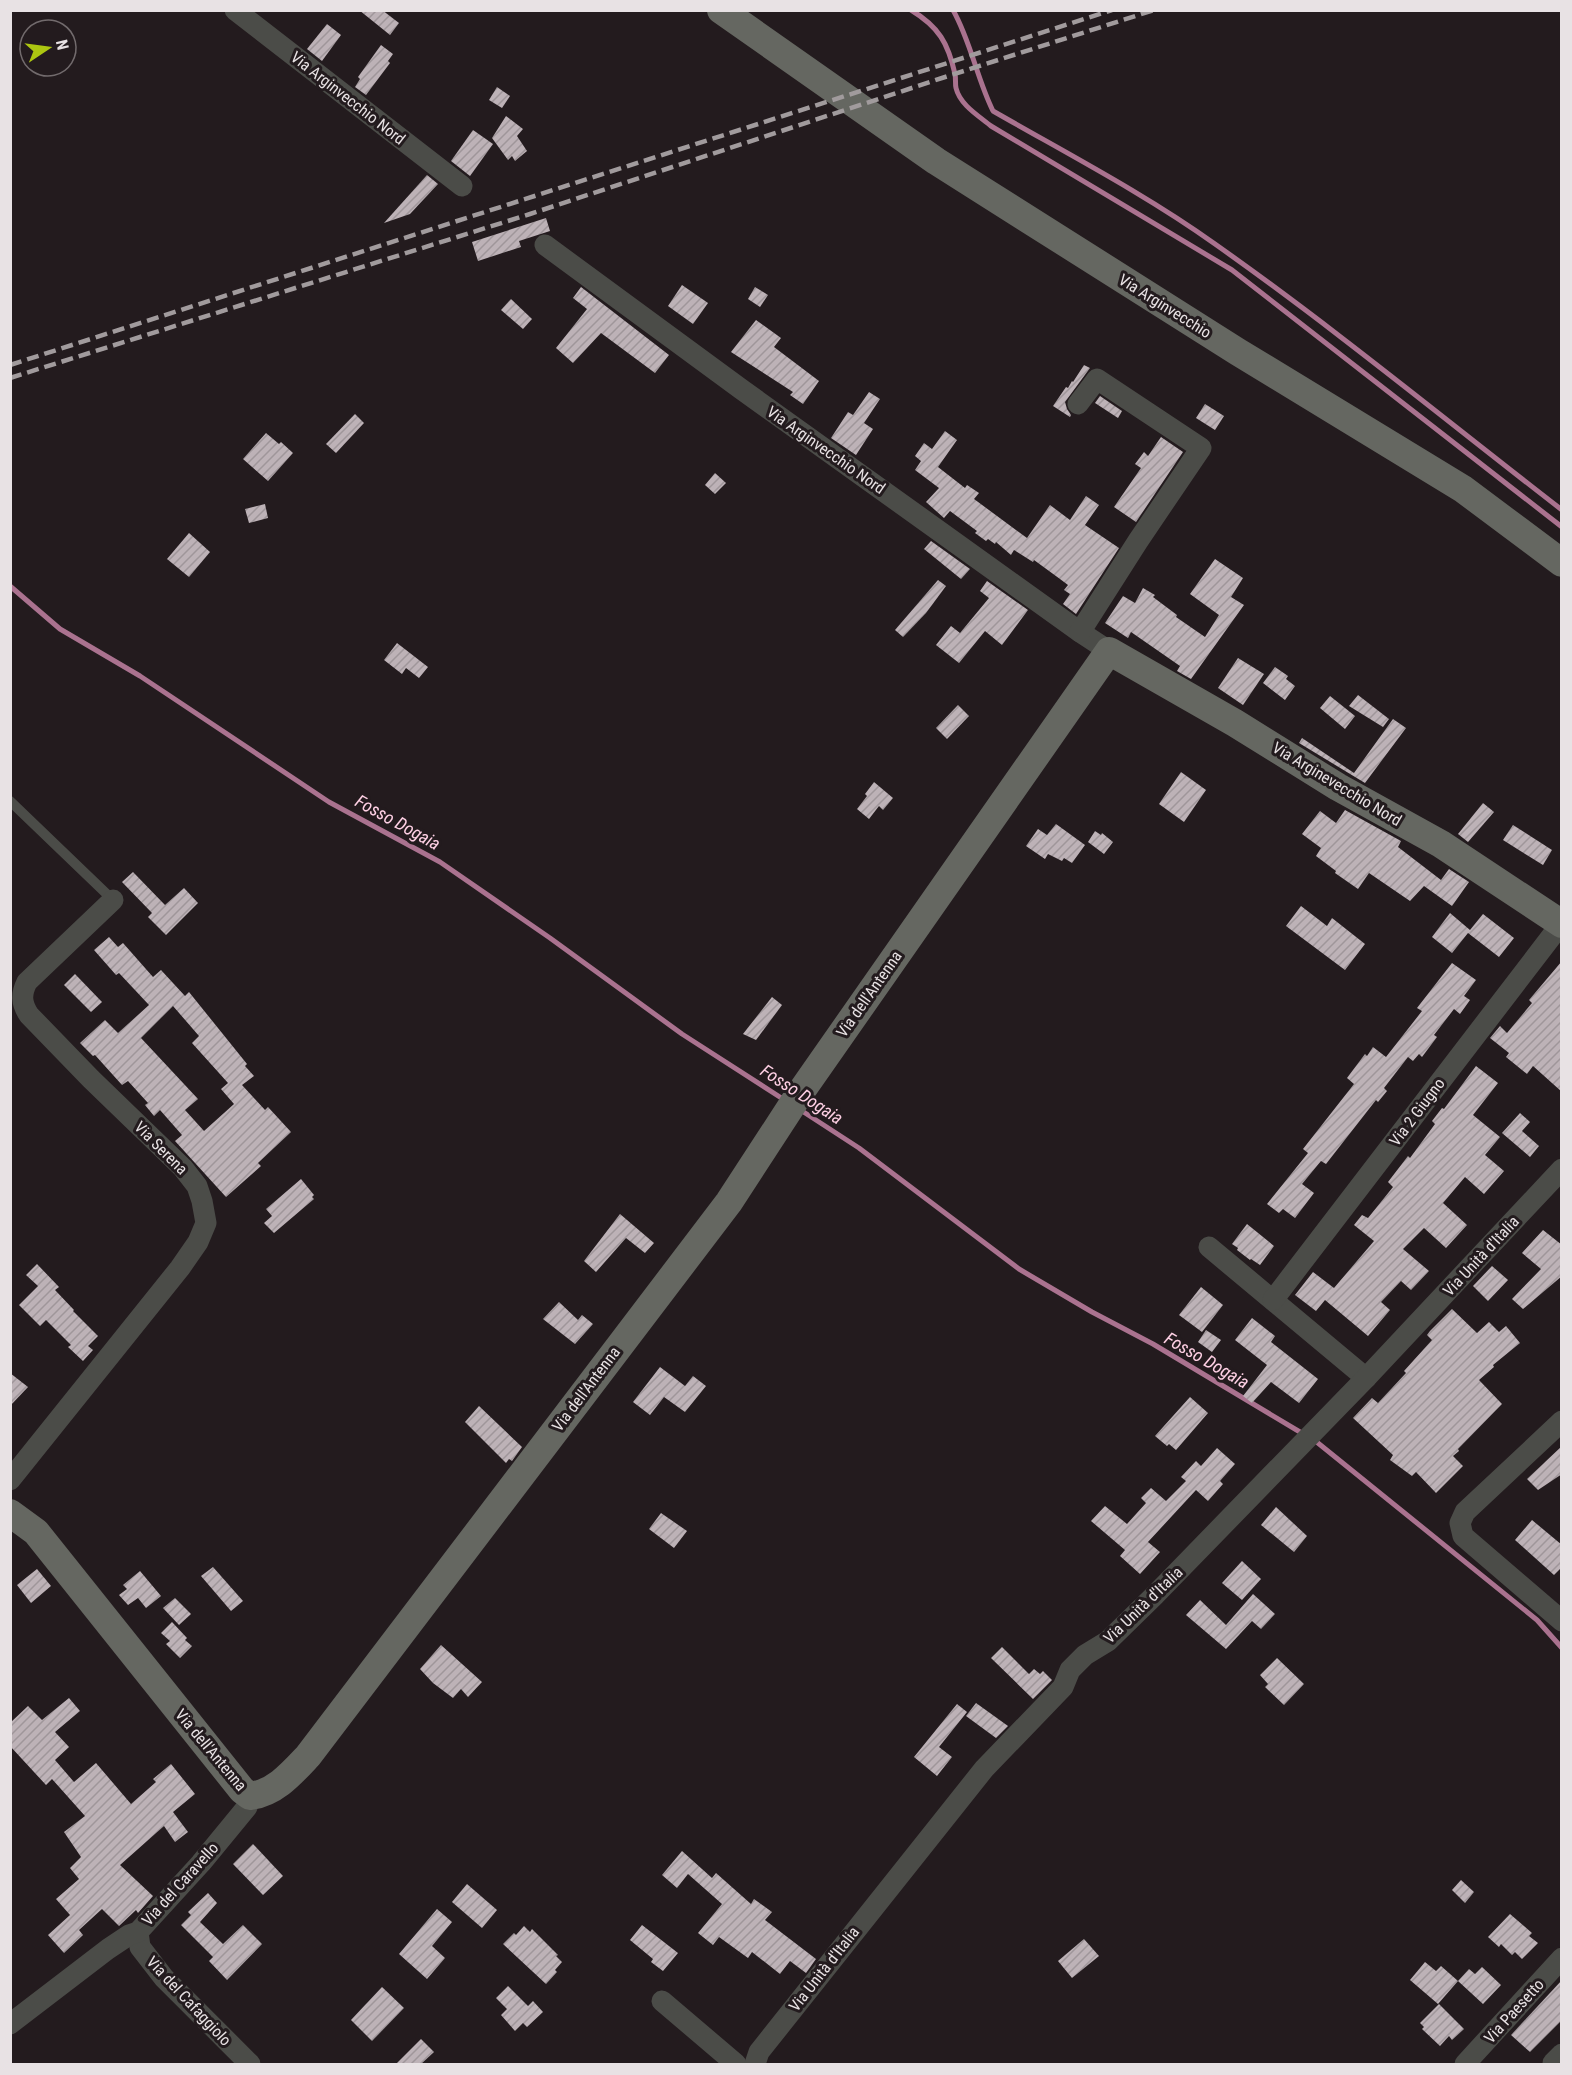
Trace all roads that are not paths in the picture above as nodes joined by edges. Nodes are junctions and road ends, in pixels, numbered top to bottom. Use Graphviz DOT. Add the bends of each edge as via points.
graph roads {
  1 [pos="235,10"];
  2 [pos="720,10"];
  3 [pos="462,186"];
  4 [pos="545,245"];
  5 [pos="1078,404"];
  6 [pos="1562,563"];
  7 [pos="1080,632"];
  8 [pos="1109,651"];
  9 [pos="10,801"];
  10 [pos="113,900"];
  11 [pos="1561,924"];
  12 [pos="1562,1169"];
  13 [pos="1209,1247"];
  14 [pos="1273,1300"];
  15 [pos="1366,1378"];
  16 [pos="1562,1421"];
  17 [pos="10,1480"];
  18 [pos="10,1513"];
  19 [pos="1562,1621"];
  20 [pos="250,1796"];
  21 [pos="138,1932"];
  22 [pos="1562,1958"];
  23 [pos="663,2001"];
  24 [pos="10,2024"];
  25 [pos="250,2064"];
  26 [pos="736,2064"];
  27 [pos="755,2064"];
  28 [pos="1465,2064"];
  1 -- 3 [label="street, Via Arginvecchio Nord"];
  2 -- 6 [label="street, Via Arginvecchio" via="936,161 1463,489"];
  4 -- 7 [label="street, Via Arginvecchio Nord"];
  5 -- 7 [label="street" via="1097,379 1201,448"];
  7 -- 8 [label="street, Via Arginvecchio Nord"];
  8 -- 11 [label="street, Via Arginevecchio Nord" via="1441,844"];
  8 -- 20 [label="street, Via dell'Antenna" via="729,1202 308,1756 288,1778 261,1795"];
  9 -- 10 [label="lane"];
  10 -- 17 [label="street, Via Serena" via="27,982 22,1002 29,1015 91,1079 183,1168 197,1186 206,1223 180,1268"];
  11 -- 14 [label="street, Via 2 Giugno"];
  12 -- 15 [label="street, Via Unità d'Italia"];
  13 -- 14 [label="street"];
  14 -- 15 [label="street"];
  15 -- 27 [label="street, Via Unità d'Italia" via="1155,1595 1108,1641 1070,1670 1063,1687 984,1769 839,1950 759,2052"];
  16 -- 19 [label="street" via="1465,1512 1460,1523 1463,1536"];
  18 -- 20 [label="street, Via dell'Antenna" via="36,1532 224,1769"];
  20 -- 21 [label="street, Via del Caravello" via="247,1807"];
  21 -- 24 [label="street, Via del Caravello" via="108,1949"];
  21 -- 25 [label="street, Via del Cafaggiolo" via="140,1947 164,1978"];
  22 -- 28 [label="street, Via Paesetto"];
  23 -- 26 [label="street"];
}
